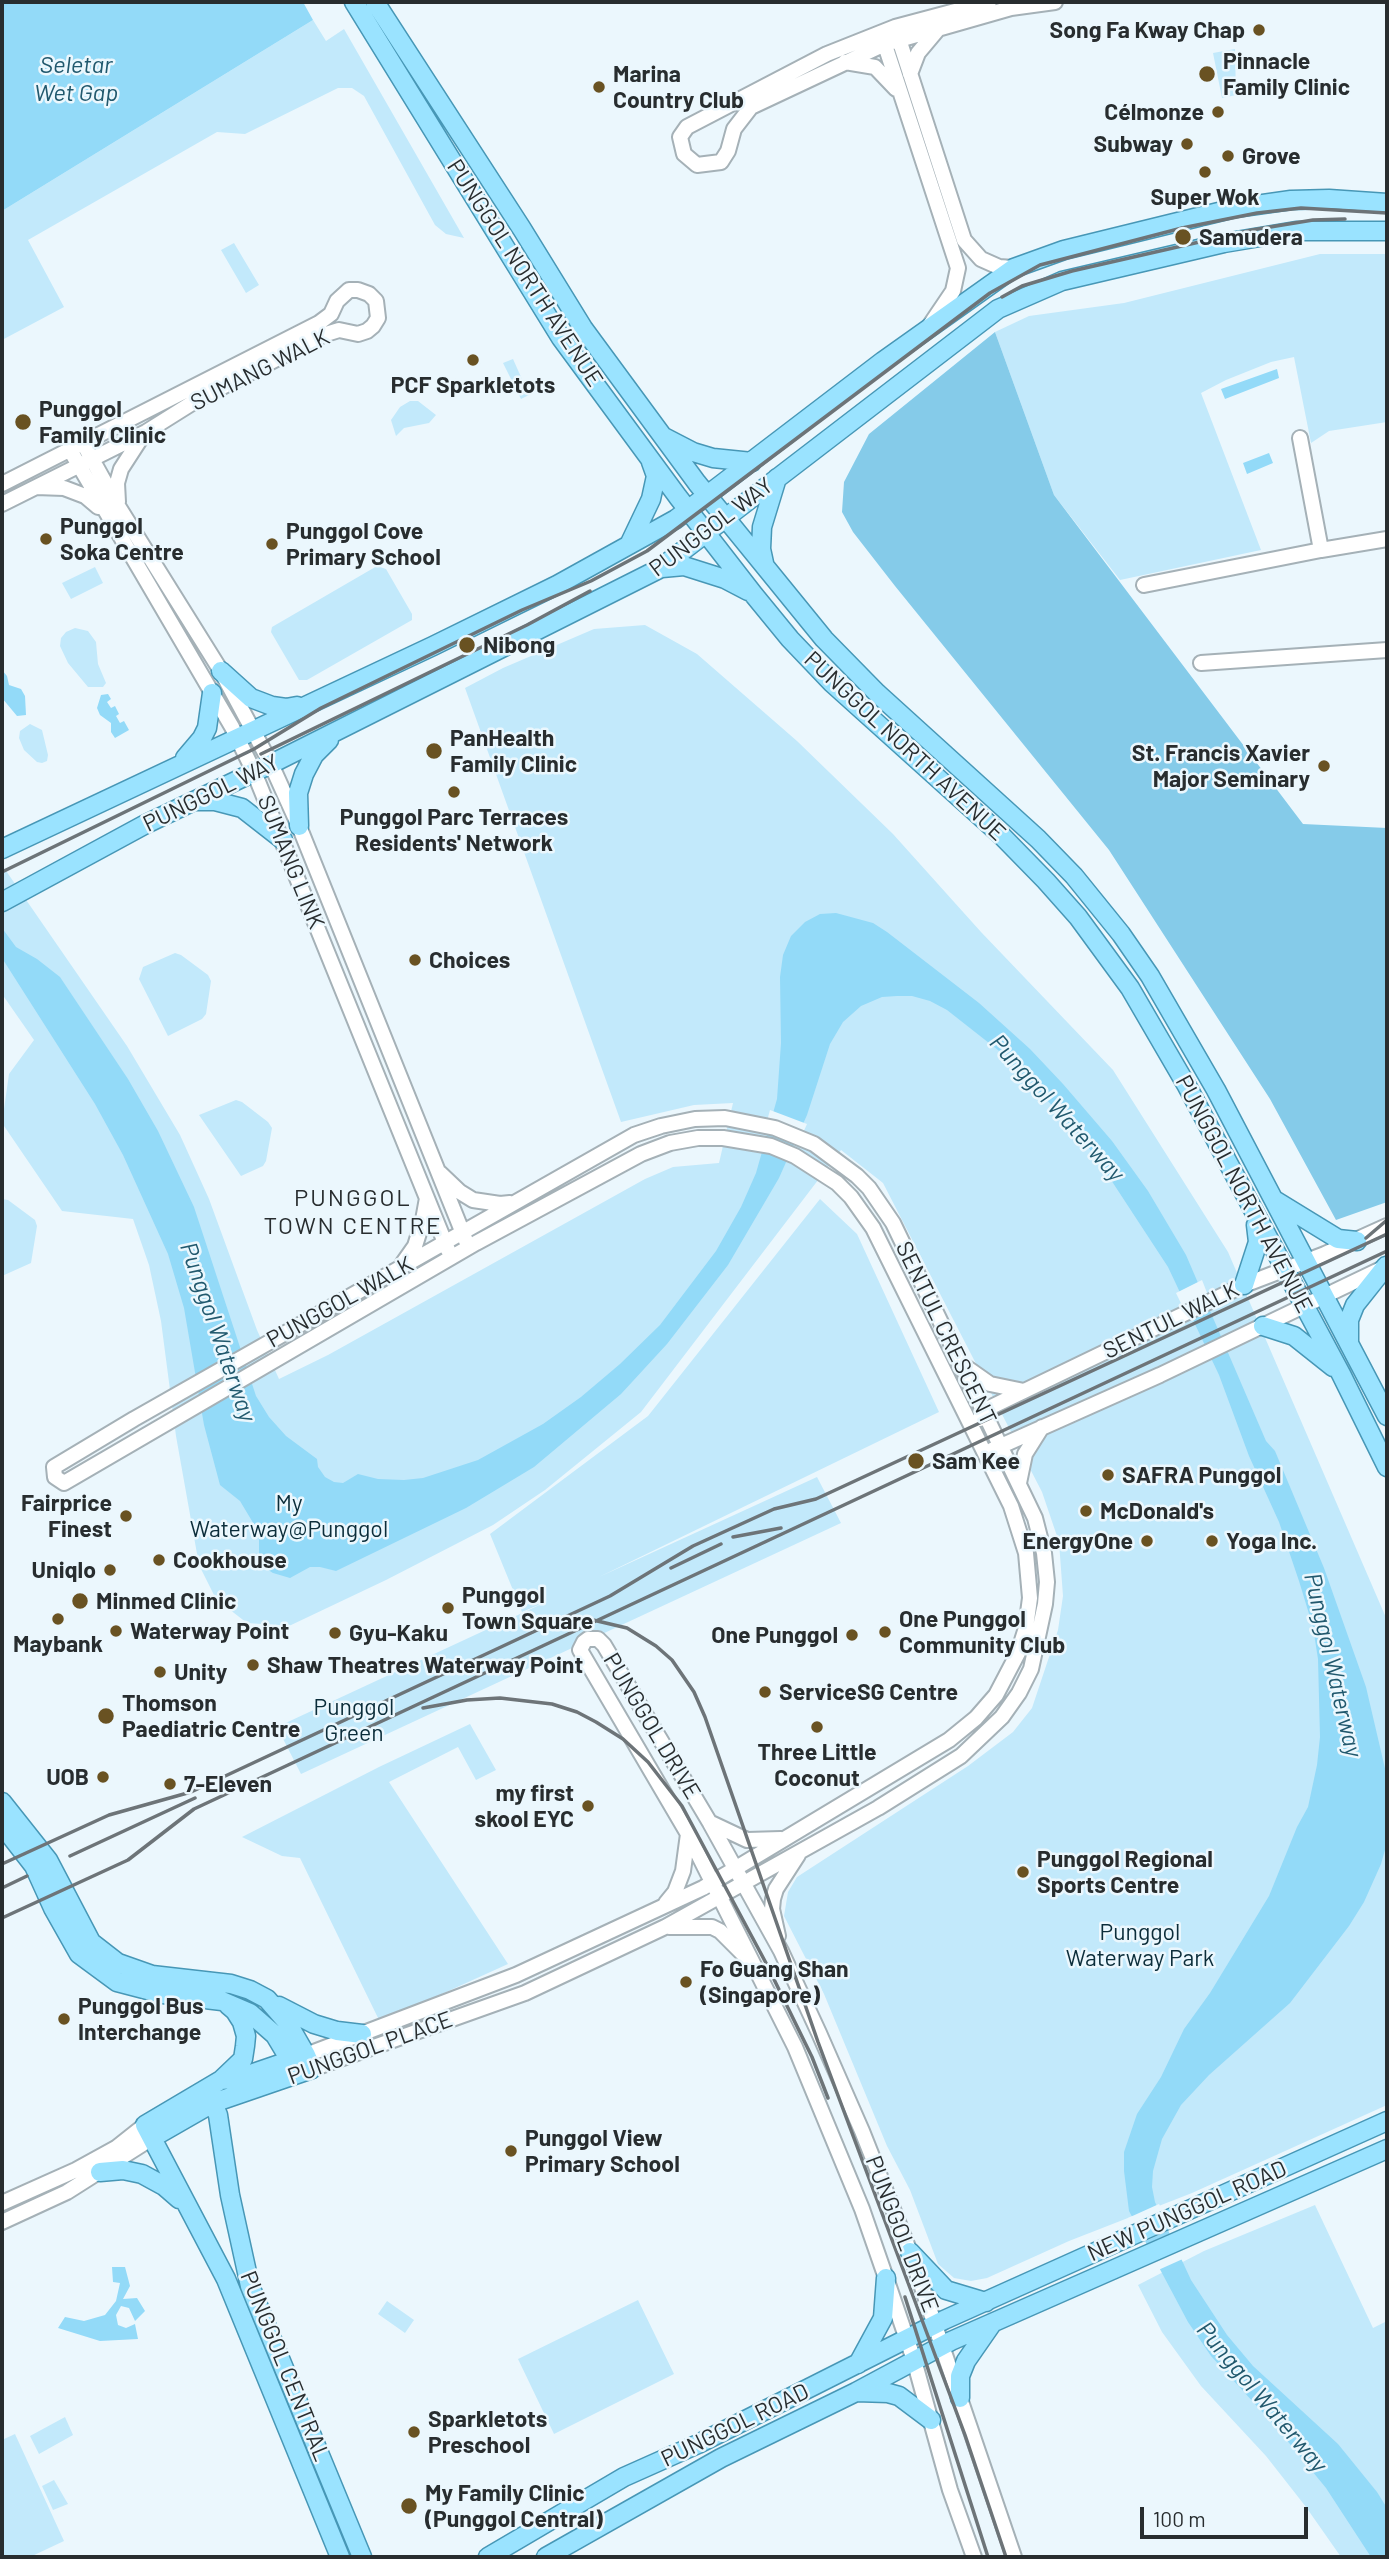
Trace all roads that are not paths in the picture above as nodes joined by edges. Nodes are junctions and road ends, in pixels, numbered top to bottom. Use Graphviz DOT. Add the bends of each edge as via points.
graph roads {
  1 [pos="354,2"];
  2 [pos="375,2"];
  3 [pos="989,2"];
  4 [pos="1055,2"];
  5 [pos="1010,5"];
  6 [pos="939,28"];
  7 [pos="890,35"];
  8 [pos="844,62"];
  9 [pos="909,75"];
  10 [pos="902,95"];
  11 [pos="1387,203"];
  12 [pos="1387,231"];
  13 [pos="1014,268"];
  14 [pos="927,328"];
  15 [pos="146,432"];
  16 [pos="661,436"];
  17 [pos="1300,438"];
  18 [pos="77,447"];
  19 [pos="649,455"];
  20 [pos="85,462"];
  21 [pos="752,462"];
  22 [pos="777,478"];
  23 [pos="2,484"];
  24 [pos="34,487"];
  25 [pos="708,495"];
  26 [pos="2,504"];
  27 [pos="113,510"];
  28 [pos="689,510"];
  29 [pos="726,518"];
  30 [pos="707,533"];
  31 [pos="1387,539"];
  32 [pos="630,543"];
  33 [pos="1321,550"];
  34 [pos="765,566"];
  35 [pos="659,569"];
  36 [pos="1144,585"];
  37 [pos="754,595"];
  38 [pos="1387,650"];
  39 [pos="1201,663"];
  40 [pos="221,671"];
  41 [pos="212,694"];
  42 [pos="313,703"];
  43 [pos="336,732"];
  44 [pos="246,734"];
  45 [pos="180,763"];
  46 [pos="263,768"];
  47 [pos="193,801"];
  48 [pos="299,827"];
  49 [pos="283,840"];
  50 [pos="2,849"];
  51 [pos="2,902"];
  52 [pos="434,1167"];
  53 [pos="427,1196"];
  54 [pos="1273,1199"];
  55 [pos="519,1201"];
  56 [pos="1255,1217"];
  57 [pos="1387,1226"];
  58 [pos="463,1233"];
  59 [pos="1357,1241"];
  60 [pos="445,1243"];
  61 [pos="469,1248"];
  62 [pos="451,1258"];
  63 [pos="1306,1262"];
  64 [pos="1387,1266"];
  65 [pos="400,1267"];
  66 [pos="1284,1270"];
  67 [pos="1244,1285"];
  68 [pos="1324,1296"];
  69 [pos="1303,1307"];
  70 [pos="1262,1326"];
  71 [pos="1349,1344"];
  72 [pos="961,1364"];
  73 [pos="1341,1374"];
  74 [pos="1024,1391"];
  75 [pos="982,1412"];
  76 [pos="1387,1416"];
  77 [pos="1042,1427"];
  78 [pos="976,1437"];
  79 [pos="1000,1447"];
  80 [pos="985,1454"];
  81 [pos="1387,1467"];
  82 [pos="1019,1483"];
  83 [pos="2,1802"];
  84 [pos="710,1823"];
  85 [pos="2,1825"];
  86 [pos="688,1835"];
  87 [pos="785,1839"];
  88 [pos="801,1852"];
  89 [pos="737,1869"];
  90 [pos="714,1882"];
  91 [pos="744,1884"];
  92 [pos="721,1896"];
  93 [pos="663,1907"];
  94 [pos="665,1927"];
  95 [pos="781,1951"];
  96 [pos="752,1962"];
  97 [pos="267,1999"];
  98 [pos="222,2001"];
  99 [pos="362,2034"];
  100 [pos="301,2064"];
  101 [pos="213,2091"];
  102 [pos="1387,2122"];
  103 [pos="148,2132"];
  104 [pos="1387,2149"];
  105 [pos="100,2172"];
  106 [pos="2,2203"];
  107 [pos="187,2206"];
  108 [pos="2,2222"];
  109 [pos="910,2252"];
  110 [pos="241,2254"];
  111 [pos="886,2278"];
  112 [pos="226,2279"];
  113 [pos="986,2302"];
  114 [pos="993,2322"];
  115 [pos="936,2324"];
  116 [pos="907,2339"];
  117 [pos="943,2345"];
  118 [pos="914,2360"];
  119 [pos="858,2364"];
  120 [pos="856,2392"];
  121 [pos="960,2398"];
  122 [pos="931,2420"];
  123 [pos="359,2552"];
  124 [pos="340,2557"];
  125 [pos="374,2557"];
  126 [pos="488,2557"];
  127 [pos="546,2557"];
  128 [pos="974,2557"];
  129 [pos="1014,2557"];
  1 -- 19 [label="main road, PUNGGOL NORTH AVENUE" via="561,338"];
  2 -- 16 [label="main road, PUNGGOL NORTH AVENUE" via="583,328"];
  3 -- 7 [label="street"];
  4 -- 5 [label="street"];
  5 -- 6 [label="street"];
  6 -- 7 [label="street"];
  6 -- 9 [label="street" via="918,53"];
  7 -- 8 [label="street"];
  7 -- 8 [label="street" via="838,49 687,127 680,137 684,154 697,165 721,162 734,129 751,107"];
  7 -- 9 [label="street"];
  7 -- 10 [label="street"];
  8 -- 10 [label="street" via="875,68"];
  9 -- 13 [label="street" via="964,240 981,260"];
  10 -- 14 [label="street" via="958,268 953,291"];
  11 -- 13 [label="main road, PUNGGOL WAY" via="1290,200 1235,208 1064,250"];
  12 -- 22 [label="main road, PUNGGOL WAY" via="1296,231 1062,281 998,309"];
  13 -- 14 [label="main road, PUNGGOL WAY"];
  14 -- 21 [label="main road, PUNGGOL WAY"];
  15 -- 18 [label="street, SUMANG WALK" via="197,400 323,335 366,331 377,318 376,301 369,293 349,290 319,323"];
  15 -- 20 [label="street, SUMANG WALK"];
  15 -- 27 [label="street" via="121,469"];
  16 -- 21 [label="main road" via="713,458"];
  16 -- 25 [label="main road, PUNGGOL NORTH AVENUE"];
  17 -- 33 [label="street"];
  18 -- 20 [label="street, SUMANG LINK"];
  18 -- 23 [label="street, SUMANG WALK"];
  19 -- 28 [label="main road, PUNGGOL NORTH AVENUE"];
  19 -- 32 [label="main road" via="656,476 651,499"];
  20 -- 24 [label="street, SUMANG WALK"];
  20 -- 27 [label="street, SUMANG LINK"];
  21 -- 25 [label="main road, PUNGGOL WAY"];
  22 -- 29 [label="main road, PUNGGOL WAY"];
  22 -- 34 [label="main road" via="762,527"];
  24 -- 26 [label="street, SUMANG WALK"];
  24 -- 27 [label="street" via="72,490"];
  25 -- 28 [label="main road, PUNGGOL WAY"];
  25 -- 29 [label="main road, PUNGGOL NORTH AVENUE"];
  27 -- 40 [label="street, SUMANG LINK"];
  27 -- 41 [label="street, SUMANG LINK"];
  28 -- 30 [label="main road, PUNGGOL NORTH AVENUE"];
  28 -- 32 [label="main road, PUNGGOL WAY"];
  29 -- 30 [label="main road, PUNGGOL WAY"];
  29 -- 34 [label="main road, PUNGGOL NORTH AVENUE"];
  30 -- 35 [label="main road, PUNGGOL WAY"];
  30 -- 37 [label="main road, PUNGGOL NORTH AVENUE"];
  31 -- 33 [label="street"];
  32 -- 42 [label="main road, PUNGGOL WAY" via="557,585"];
  33 -- 36 [label="street"];
  34 -- 54 [label="main road, PUNGGOL NORTH AVENUE" via="824,639 1038,839 1113,924 1150,976"];
  35 -- 37 [label="main road" via="684,566 725,579"];
  35 -- 43 [label="main road, PUNGGOL WAY"];
  37 -- 56 [label="main road, PUNGGOL NORTH AVENUE" via="832,683 1002,836 1078,917 1130,988"];
  38 -- 39 [label="street"];
  40 -- 42 [label="main road" via="262,703 286,708"];
  40 -- 44 [label="street, SUMANG LINK"];
  41 -- 44 [label="street, SUMANG LINK"];
  41 -- 45 [label="main road" via="202,738"];
  42 -- 44 [label="main road, PUNGGOL WAY"];
  43 -- 46 [label="main road, PUNGGOL WAY"];
  43 -- 48 [label="main road" via="314,755 304,774 298,793"];
  44 -- 45 [label="main road, PUNGGOL WAY"];
  44 -- 46 [label="street, SUMANG LINK"];
  45 -- 50 [label="main road, PUNGGOL WAY"];
  46 -- 47 [label="main road, PUNGGOL WAY"];
  46 -- 48 [label="street, SUMANG LINK"];
  46 -- 49 [label="street, SUMANG LINK"];
  47 -- 49 [label="main road" via="242,808"];
  47 -- 51 [label="main road, PUNGGOL WAY"];
  48 -- 52 [label="street, SUMANG LINK"];
  49 -- 53 [label="street, SUMANG LINK"];
  52 -- 55 [label="street" via="473,1200"];
  52 -- 58 [label="street, SUMANG LINK"];
  53 -- 60 [label="street, SUMANG LINK"];
  53 -- 65 [label="street" via="415,1247"];
  54 -- 59 [label="main road" via="1338,1239"];
  54 -- 63 [label="main road, PUNGGOL NORTH AVENUE"];
  55 -- 58 [label="street, SENTUL CRESCENT"];
  55 -- 72 [label="street, SENTUL CRESCENT" via="634,1135 661,1126 725,1118 800,1137 832,1156 869,1188 892,1223"];
  56 -- 66 [label="main road, PUNGGOL NORTH AVENUE"];
  56 -- 67 [label="main road" via="1258,1242"];
  57 -- 59 [label="street, SENTUL WALK"];
  58 -- 60 [label="street, SENTUL CRESCENT"];
  58 -- 61 [label="street, SUMANG LINK"];
  59 -- 63 [label="street, SENTUL WALK"];
  60 -- 62 [label="street, SUMANG LINK"];
  60 -- 65 [label="street, PUNGGOL WALK"];
  61 -- 62 [label="street, SENTUL CRESCENT"];
  61 -- 78 [label="street, SENTUL CRESCENT" via="664,1145 723,1138 771,1146 837,1183 873,1228"];
  62 -- 65 [label="street, PUNGGOL WALK" via="64,1483 54,1477 54,1467"];
  63 -- 66 [label="street, SENTUL WALK"];
  63 -- 68 [label="main road, PUNGGOL NORTH AVENUE"];
  64 -- 68 [label="street, SENTUL WALK"];
  64 -- 71 [label="main road" via="1355,1305 1349,1320"];
  66 -- 67 [label="street, SENTUL WALK"];
  66 -- 69 [label="main road, PUNGGOL NORTH AVENUE"];
  67 -- 74 [label="street, SENTUL WALK"];
  68 -- 69 [label="street, SENTUL WALK"];
  68 -- 71 [label="main road, PUNGGOL NORTH AVENUE"];
  69 -- 70 [label="street, SENTUL WALK"];
  69 -- 73 [label="main road, PUNGGOL NORTH AVENUE"];
  70 -- 73 [label="main road" via="1294,1336"];
  70 -- 77 [label="street, SENTUL WALK"];
  71 -- 76 [label="main road, PUNGGOL NORTH AVENUE"];
  72 -- 74 [label="street" via="990,1384"];
  72 -- 75 [label="street, SENTUL CRESCENT"];
  73 -- 81 [label="main road, PUNGGOL NORTH AVENUE"];
  74 -- 75 [label="street, SENTUL WALK"];
  75 -- 78 [label="street"];
  75 -- 79 [label="street, SENTUL CRESCENT"];
  77 -- 79 [label="street, SENTUL WALK"];
  77 -- 82 [label="street" via="1025,1454"];
  78 -- 80 [label="street, SENTUL CRESCENT"];
  79 -- 80 [label="street, SENTUL WALK"];
  79 -- 82 [label="street, SENTUL CRESCENT"];
  80 -- 87 [label="street, SENTUL CRESCENT" via="1011,1506 1026,1553 1030,1598 1026,1628 1008,1674 983,1710 949,1740"];
  82 -- 88 [label="street, SENTUL CRESCENT" via="1035,1518 1047,1582 1031,1669 1019,1693 1002,1717 961,1756"];
  83 -- 97 [label="main road" via="48,1860 91,1942 118,1963 152,1975 231,1984"];
  84 -- 86 [label="street, PUNGGOL DRIVE" via="604,1645 598,1639 588,1639 580,1650"];
  84 -- 87 [label="street" via="747,1840"];
  84 -- 89 [label="street, PUNGGOL DRIVE"];
  85 -- 98 [label="main road" via="34,1866 79,1954 117,1982 163,1994"];
  86 -- 90 [label="street, PUNGGOL DRIVE"];
  86 -- 93 [label="street" via="683,1871"];
  87 -- 89 [label="street, SENTUL CRESCENT"];
  88 -- 91 [label="street, SENTUL CRESCENT"];
  88 -- 95 [label="street" via="773,1899"];
  89 -- 90 [label="street, PUNGGOL PLACE"];
  89 -- 91 [label="street, PUNGGOL DRIVE"];
  90 -- 92 [label="street, PUNGGOL DRIVE"];
  90 -- 93 [label="street, PUNGGOL PLACE"];
  91 -- 92 [label="street, PUNGGOL PLACE"];
  91 -- 95 [label="street, PUNGGOL DRIVE"];
  92 -- 94 [label="street, PUNGGOL PLACE"];
  92 -- 96 [label="street, PUNGGOL DRIVE"];
  93 -- 99 [label="street, PUNGGOL PLACE" via="516,1975"];
  94 -- 96 [label="street" via="712,1927"];
  94 -- 100 [label="street, PUNGGOL PLACE" via="525,1993"];
  95 -- 109 [label="street, PUNGGOL DRIVE" via="862,2131"];
  96 -- 111 [label="street, PUNGGOL DRIVE" via="795,2047"];
  97 -- 99 [label="main road" via="307,2021"];
  97 -- 100 [label="main road" via="286,2022"];
  98 -- 100 [label="main road" via="250,2013"];
  98 -- 101 [label="main road" via="235,2011 246,2036 243,2059"];
  99 -- 100 [label="street, PUNGGOL PLACE"];
  100 -- 101 [label="main road, PUNGGOL PLACE"];
  101 -- 103 [label="main road, PUNGGOL PLACE"];
  101 -- 110 [label="main road, PUNGGOL CENTRAL"];
  102 -- 113 [label="main road, NEW PUNGGOL ROAD"];
  103 -- 105 [label="street, PUNGGOL PLACE"];
  103 -- 106 [label="street, PUNGGOL PLACE"];
  103 -- 107 [label="main road, PUNGGOL CENTRAL"];
  104 -- 114 [label="main road, NEW PUNGGOL ROAD"];
  105 -- 107 [label="main road" via="142,2174"];
  105 -- 108 [label="street, PUNGGOL PLACE"];
  107 -- 112 [label="main road, PUNGGOL CENTRAL"];
  109 -- 113 [label="main road" via="947,2290"];
  109 -- 115 [label="street, PUNGGOL DRIVE"];
  110 -- 112 [label="main road" via="225,2264"];
  110 -- 123 [label="main road, PUNGGOL CENTRAL"];
  111 -- 116 [label="street, PUNGGOL DRIVE"];
  111 -- 119 [label="main road" via="883,2318"];
  112 -- 124 [label="main road, PUNGGOL CENTRAL"];
  113 -- 115 [label="main road, PUNGGOL ROAD"];
  114 -- 117 [label="main road, PUNGGOL ROAD"];
  114 -- 121 [label="main road" via="966,2361 960,2376"];
  115 -- 116 [label="main road, PUNGGOL ROAD"];
  115 -- 117 [label="street, PUNGGOL DRIVE"];
  116 -- 118 [label="street, PUNGGOL DRIVE"];
  116 -- 119 [label="main road, PUNGGOL ROAD"];
  117 -- 118 [label="main road, PUNGGOL ROAD"];
  117 -- 121 [label="street, PUNGGOL DRIVE"];
  118 -- 120 [label="main road, PUNGGOL ROAD"];
  118 -- 122 [label="street, PUNGGOL DRIVE"];
  119 -- 126 [label="main road, PUNGGOL ROAD" via="624,2477"];
  120 -- 122 [label="main road" via="899,2396"];
  120 -- 127 [label="main road, PUNGGOL ROAD" via="720,2458"];
  121 -- 129 [label="street, PUNGGOL DRIVE"];
  122 -- 128 [label="street, PUNGGOL DRIVE"];
  123 -- 125 [label="main road"];
}
